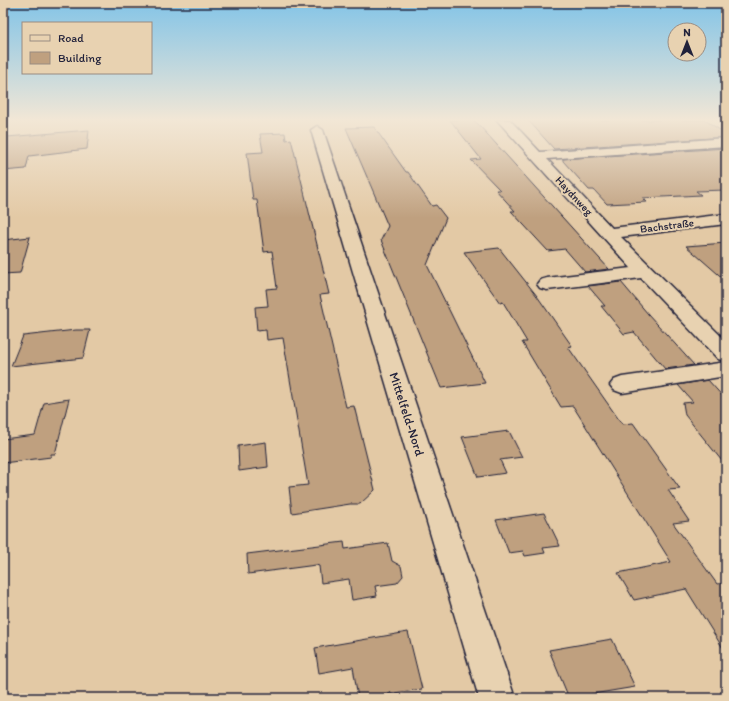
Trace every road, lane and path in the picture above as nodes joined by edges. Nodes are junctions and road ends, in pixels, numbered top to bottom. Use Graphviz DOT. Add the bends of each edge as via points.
graph roads {
  1 [pos="324,153"];
  2 [pos="533,153"];
  3 [pos="581,153"];
  4 [pos="536,156"];
  5 [pos="726,219"];
  6 [pos="608,234"];
  7 [pos="645,272"];
  8 [pos="546,284"];
  9 [pos="726,354"];
  10 [pos="726,369"];
  11 [pos="622,385"];
  12 [pos="497,698"];
  1 -- 12 [label="street, Mittelfeld-Nord"];
  2 -- 4 [label="street, Haydnweg"];
  3 -- 4 [label="street"];
  4 -- 6 [label="street, Haydnweg"];
  5 -- 6 [label="street, Bachstraße"];
  6 -- 7 [label="street, Haydnweg"];
  7 -- 8 [label="street"];
  7 -- 9 [label="street, Haydnweg"];
  10 -- 11 [label="street"];
}
